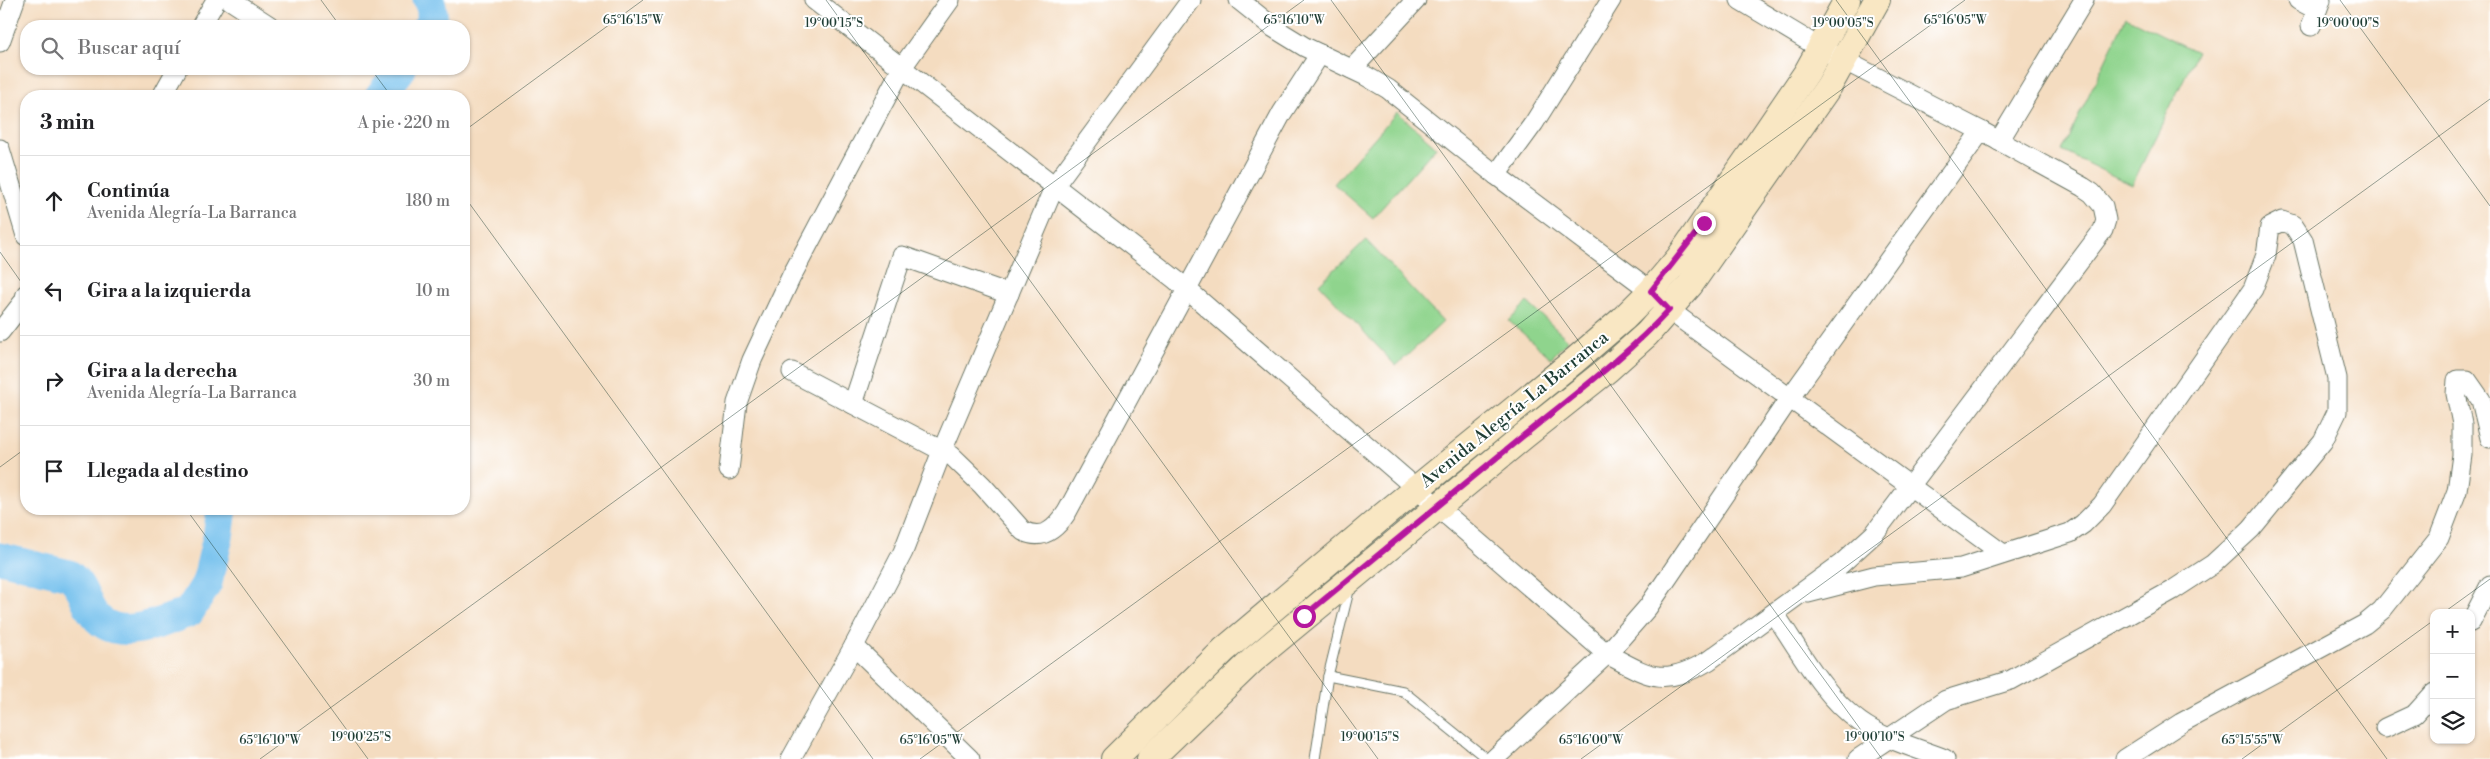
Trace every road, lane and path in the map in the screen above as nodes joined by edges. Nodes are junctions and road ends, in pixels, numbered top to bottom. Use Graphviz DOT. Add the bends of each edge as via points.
graph roads {
  1 [pos="14,0"];
  2 [pos="216,0"];
  3 [pos="230,0"];
  4 [pos="814,0"];
  5 [pos="950,0"];
  6 [pos="1191,0"];
  7 [pos="1239,0"];
  8 [pos="1416,0"];
  9 [pos="1611,0"];
  10 [pos="1740,0"];
  11 [pos="1847,0"];
  12 [pos="1877,0"];
  13 [pos="2084,0"];
  14 [pos="2298,0"];
  15 [pos="2316,12"];
  16 [pos="204,20"];
  17 [pos="261,20"];
  18 [pos="0,42"];
  19 [pos="1820,48"];
  20 [pos="1320,54"];
  21 [pos="1844,60"];
  22 [pos="903,66"];
  23 [pos="1352,69"];
  24 [pos="174,75"];
  25 [pos="166,90"];
  26 [pos="1981,131"];
  27 [pos="1999,141"];
  28 [pos="0,149"];
  29 [pos="1496,175"];
  30 [pos="1055,185"];
  31 [pos="20,216"];
  32 [pos="1188,290"];
  33 [pos="1651,291"];
  34 [pos="1009,294"];
  35 [pos="20,306"];
  36 [pos="1669,310"];
  37 [pos="0,332"];
  38 [pos="792,372"];
  39 [pos="1789,399"];
  40 [pos="853,404"];
  41 [pos="2490,438"];
  42 [pos="942,451"];
  43 [pos="729,470"];
  44 [pos="1910,486"];
  45 [pos="1417,489"];
  46 [pos="1437,508"];
  47 [pos="2003,554"];
  48 [pos="1345,583"];
  49 [pos="2490,585"];
  50 [pos="1797,596"];
  51 [pos="1774,613"];
  52 [pos="2475,614"];
  53 [pos="854,646"];
  54 [pos="1607,654"];
  55 [pos="1328,676"];
  56 [pos="2430,697"];
  57 [pos="2385,728"];
  58 [pos="1890,738"];
  59 [pos="791,759"];
  60 [pos="970,759"];
  61 [pos="1114,759"];
  62 [pos="1150,759"];
  63 [pos="1314,759"];
  64 [pos="1487,759"];
  65 [pos="1494,759"];
  66 [pos="1858,759"];
  67 [pos="1945,759"];
  68 [pos="2125,759"];
  1 -- 18 [label="street"];
  2 -- 16 [label="street"];
  3 -- 17 [label="street"];
  4 -- 22 [label="street"];
  5 -- 22 [label="street"];
  6 -- 30 [label="street"];
  7 -- 20 [label="street" via="1274,28"];
  8 -- 23 [label="street"];
  9 -- 29 [label="street" via="1534,123"];
  10 -- 19 [label="street"];
  11 -- 19 [label="main road, Avenida Alegría-La Barranca"];
  12 -- 21 [label="main road, Avenida Alegría-La Barranca"];
  13 -- 27 [label="street"];
  14 -- 15 [label="street"];
  19 -- 21 [label="street"];
  19 -- 33 [label="main road, Avenida Alegría-La Barranca" via="1736,177 1679,258"];
  20 -- 23 [label="street"];
  20 -- 32 [label="street" via="1282,113"];
  21 -- 26 [label="street"];
  21 -- 36 [label="main road, Avenida Alegría-La Barranca" via="1722,241"];
  22 -- 30 [label="street"];
  22 -- 43 [label="street" via="791,277 752,360 737,403"];
  23 -- 29 [label="street" via="1388,90"];
  24 -- 25 [label="street"];
  26 -- 27 [label="street"];
  26 -- 39 [label="street"];
  27 -- 44 [label="street" via="2092,193 2103,206 2106,220 2103,230"];
  28 -- 31 [label="street"];
  29 -- 33 [label="street"];
  30 -- 32 [label="street"];
  30 -- 34 [label="street"];
  32 -- 42 [label="street" via="1067,512 1054,529 1039,536 1023,531 963,466"];
  32 -- 45 [label="street"];
  33 -- 36 [label="street"];
  33 -- 45 [label="main road, Avenida Alegría-La Barranca" via="1588,349"];
  34 -- 40 [label="street" via="902,256"];
  34 -- 42 [label="street"];
  35 -- 37 [label="street"];
  36 -- 39 [label="street"];
  36 -- 46 [label="main road, Avenida Alegría-La Barranca" via="1607,370"];
  38 -- 40 [label="street"];
  39 -- 44 [label="street"];
  39 -- 54 [label="street" via="1668,579"];
  40 -- 42 [label="street"];
  41 -- 68 [label="street" via="2481,400 2467,380 2458,380 2456,394 2462,424 2462,455 2457,491 2439,538 2382,610 2365,624 2181,723"];
  42 -- 53 [label="street" via="903,552"];
  44 -- 47 [label="street"];
  44 -- 50 [label="street" via="1874,534 1841,564"];
  45 -- 46 [label="street"];
  45 -- 61 [label="main road, Avenida Alegría-La Barranca" via="1224,650"];
  46 -- 48 [label="main road, Avenida Alegría-La Barranca"];
  46 -- 54 [label="street"];
  47 -- 50 [label="street" via="1961,568 1874,576"];
  47 -- 58 [label="street" via="2070,533 2102,505 2253,289 2266,255 2270,227 2282,221 2292,225 2303,240 2337,378 2337,412 2323,441 2252,529 2213,564 2173,590 2011,680 1946,700"];
  48 -- 55 [label="lane" via="1348,596"];
  48 -- 62 [label="main road, Avenida Alegría-La Barranca" via="1246,666"];
  49 -- 52 [label="street"];
  50 -- 51 [label="street"];
  51 -- 54 [label="street" via="1708,661 1672,677 1640,672"];
  51 -- 58 [label="street" via="1829,691 1859,721"];
  53 -- 59 [label="street"];
  53 -- 60 [label="street"];
  54 -- 65 [label="street"];
  55 -- 63 [label="lane"];
  55 -- 64 [label="lane" via="1403,691"];
  56 -- 57 [label="street" via="2414,714"];
  58 -- 66 [label="street"];
  58 -- 67 [label="street"];
}
